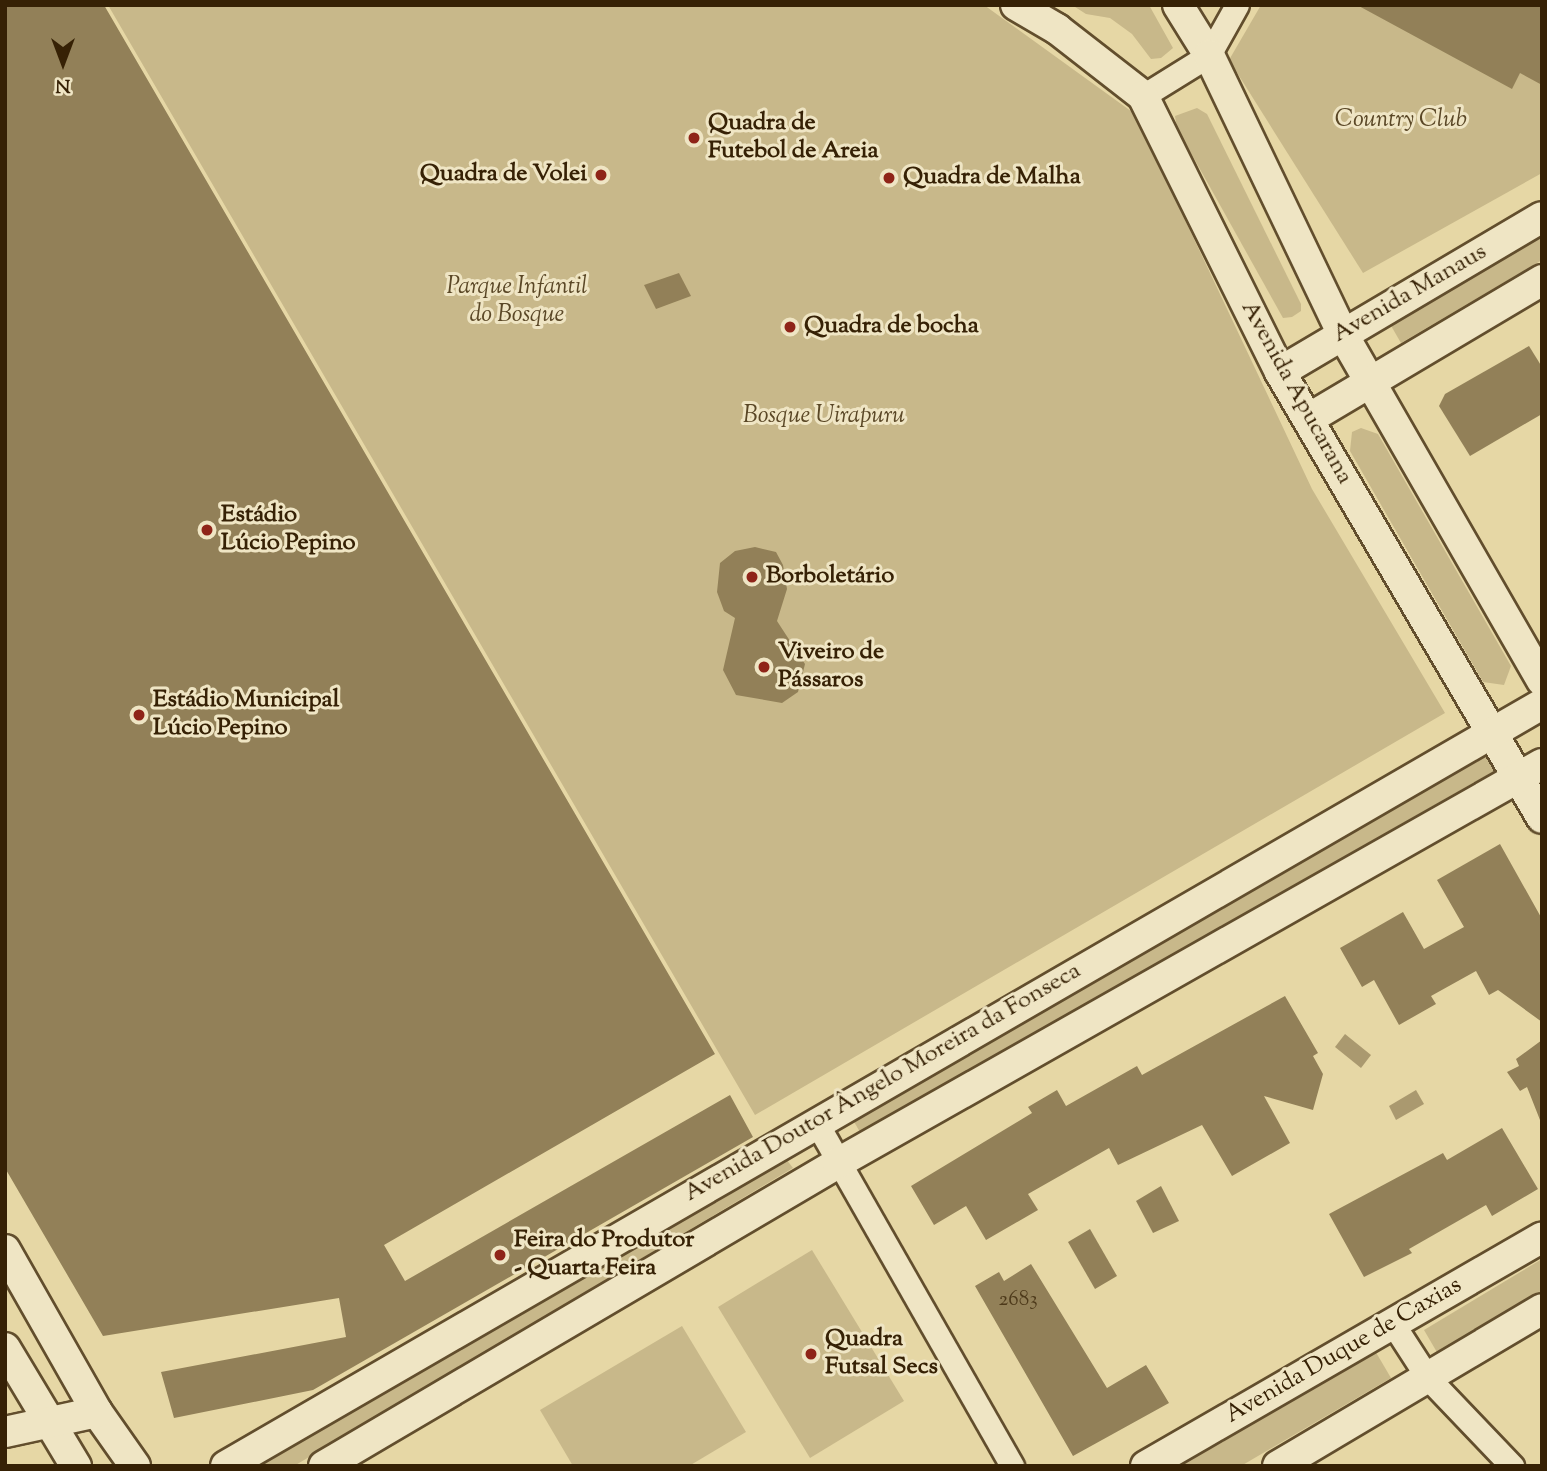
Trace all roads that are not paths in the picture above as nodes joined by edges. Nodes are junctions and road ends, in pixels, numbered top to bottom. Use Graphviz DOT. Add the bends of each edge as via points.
graph roads {
  1 [pos="1016,5"];
  2 [pos="1178,5"];
  3 [pos="1237,5"];
  4 [pos="1209,55"];
  5 [pos="1143,96"];
  6 [pos="1542,217"];
  7 [pos="1542,280"];
  8 [pos="1342,333"];
  9 [pos="1280,372"];
  10 [pos="1371,381"];
  11 [pos="1310,418"];
  12 [pos="1542,681"];
  13 [pos="1542,704"];
  14 [pos="1491,733"];
  15 [pos="1530,771"];
  16 [pos="1542,818"];
  17 [pos="816,1122"];
  18 [pos="838,1164"];
  19 [pos="1542,1237"];
  20 [pos="5,1251"];
  21 [pos="1542,1309"];
  22 [pos="1393,1324"];
  23 [pos="5,1348"];
  24 [pos="70,1366"];
  25 [pos="13,1378"];
  26 [pos="1428,1378"];
  27 [pos="97,1412"];
  28 [pos="49,1424"];
  29 [pos="5,1433"];
  30 [pos="76,1466"];
  31 [pos="135,1466"];
  32 [pos="226,1466"];
  33 [pos="324,1466"];
  34 [pos="1012,1466"];
  35 [pos="1146,1466"];
  36 [pos="1278,1466"];
  37 [pos="1512,1466"];
  1 -- 5 [label="street, Avenida Apucarana" via="1057,30"];
  2 -- 4 [label="street"];
  3 -- 4 [label="street"];
  4 -- 5 [label="street"];
  4 -- 8 [label="street"];
  5 -- 9 [label="street, Avenida Apucarana"];
  6 -- 8 [label="street, Avenida Manaus"];
  7 -- 10 [label="street"];
  8 -- 9 [label="street, Avenida Manaus"];
  8 -- 10 [label="street"];
  9 -- 11 [label="street, Avenida Apucarana"];
  10 -- 11 [label="street"];
  10 -- 12 [label="street"];
  11 -- 14 [label="street, Avenida Apucarana"];
  13 -- 14 [label="street, Avenida Doutor Ângelo Moreira da Fonseca"];
  14 -- 15 [label="street, Avenida Apucarana"];
  14 -- 17 [label="street, Avenida Doutor Ângelo Moreira da Fonseca"];
  15 -- 16 [label="street, Avenida Apucarana"];
  15 -- 18 [label="street, Avenida Doutor Ângelo Moreira da Fonseca"];
  17 -- 18 [label="street"];
  17 -- 32 [label="street, Avenida Doutor Ângelo Moreira da Fonseca"];
  18 -- 33 [label="street, Avenida Doutor Ângelo Moreira da Fonseca"];
  18 -- 34 [label="street"];
  19 -- 22 [label="street, Avenida Duque de Caxias"];
  20 -- 24 [label="street"];
  21 -- 26 [label="street"];
  22 -- 26 [label="street"];
  22 -- 35 [label="street, Avenida Duque de Caxias"];
  23 -- 25 [label="street"];
  24 -- 25 [label="street"];
  24 -- 27 [label="street"];
  25 -- 28 [label="street"];
  26 -- 36 [label="street"];
  26 -- 37 [label="street"];
  27 -- 28 [label="street"];
  27 -- 31 [label="street"];
  28 -- 29 [label="street"];
  28 -- 30 [label="street"];
}
